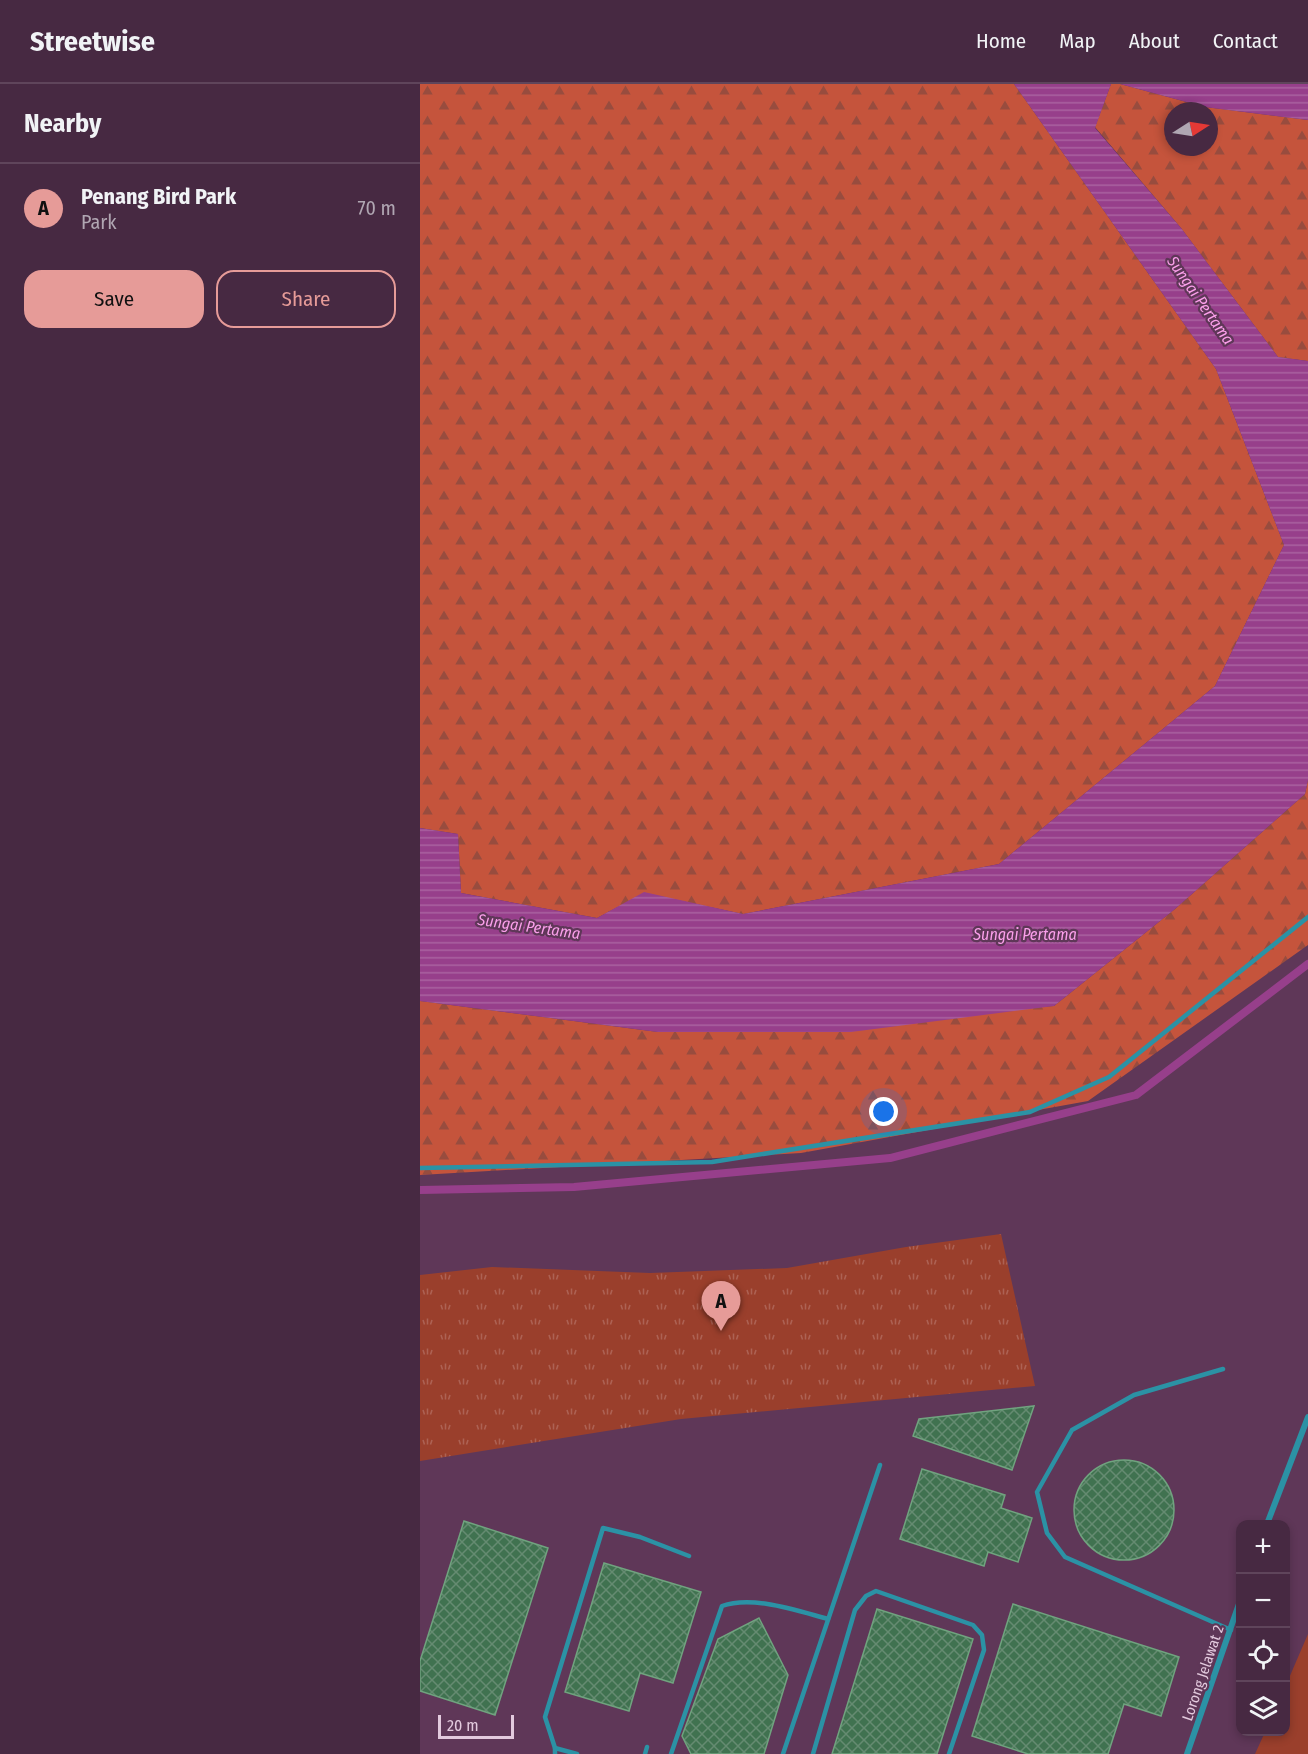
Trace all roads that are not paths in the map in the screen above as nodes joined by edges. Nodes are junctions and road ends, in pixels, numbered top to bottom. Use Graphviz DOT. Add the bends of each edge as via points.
graph roads {
  1 [pos="1308,917"];
  2 [pos="420,1168"];
  3 [pos="1223,1369"];
  4 [pos="1308,1418"];
  5 [pos="880,1465"];
  6 [pos="1269,1520"];
  7 [pos="688,1556"];
  8 [pos="1236,1614"];
  9 [pos="828,1619"];
  10 [pos="1231,1630"];
  11 [pos="647,1747"];
  12 [pos="555,1751"];
  13 [pos="577,1754"];
  14 [pos="645,1754"];
  15 [pos="671,1754"];
  16 [pos="783,1754"];
  17 [pos="813,1754"];
  18 [pos="949,1754"];
  19 [pos="1187,1754"];
  1 -- 2 [label="lane" via="1109,1077 1030,1112 712,1162"];
  3 -- 10 [label="lane" via="1134,1395 1072,1430 1037,1492 1047,1533 1065,1557"];
  4 -- 6 [label="street"];
  5 -- 9 [label="lane"];
  7 -- 12 [label="lane" via="640,1537 603,1528 545,1717"];
  8 -- 10 [label="street, Lorong Jelawat 2"];
  9 -- 15 [label="lane" via="774,1604 722,1606"];
  9 -- 16 [label="lane"];
  10 -- 19 [label="street, Lorong Jelawat 2"];
  11 -- 14 [label="lane"];
  12 -- 13 [label="lane"];
  17 -- 18 [label="lane" via="855,1610 866,1596 876,1591 973,1625 982,1635 984,1650"];
}
